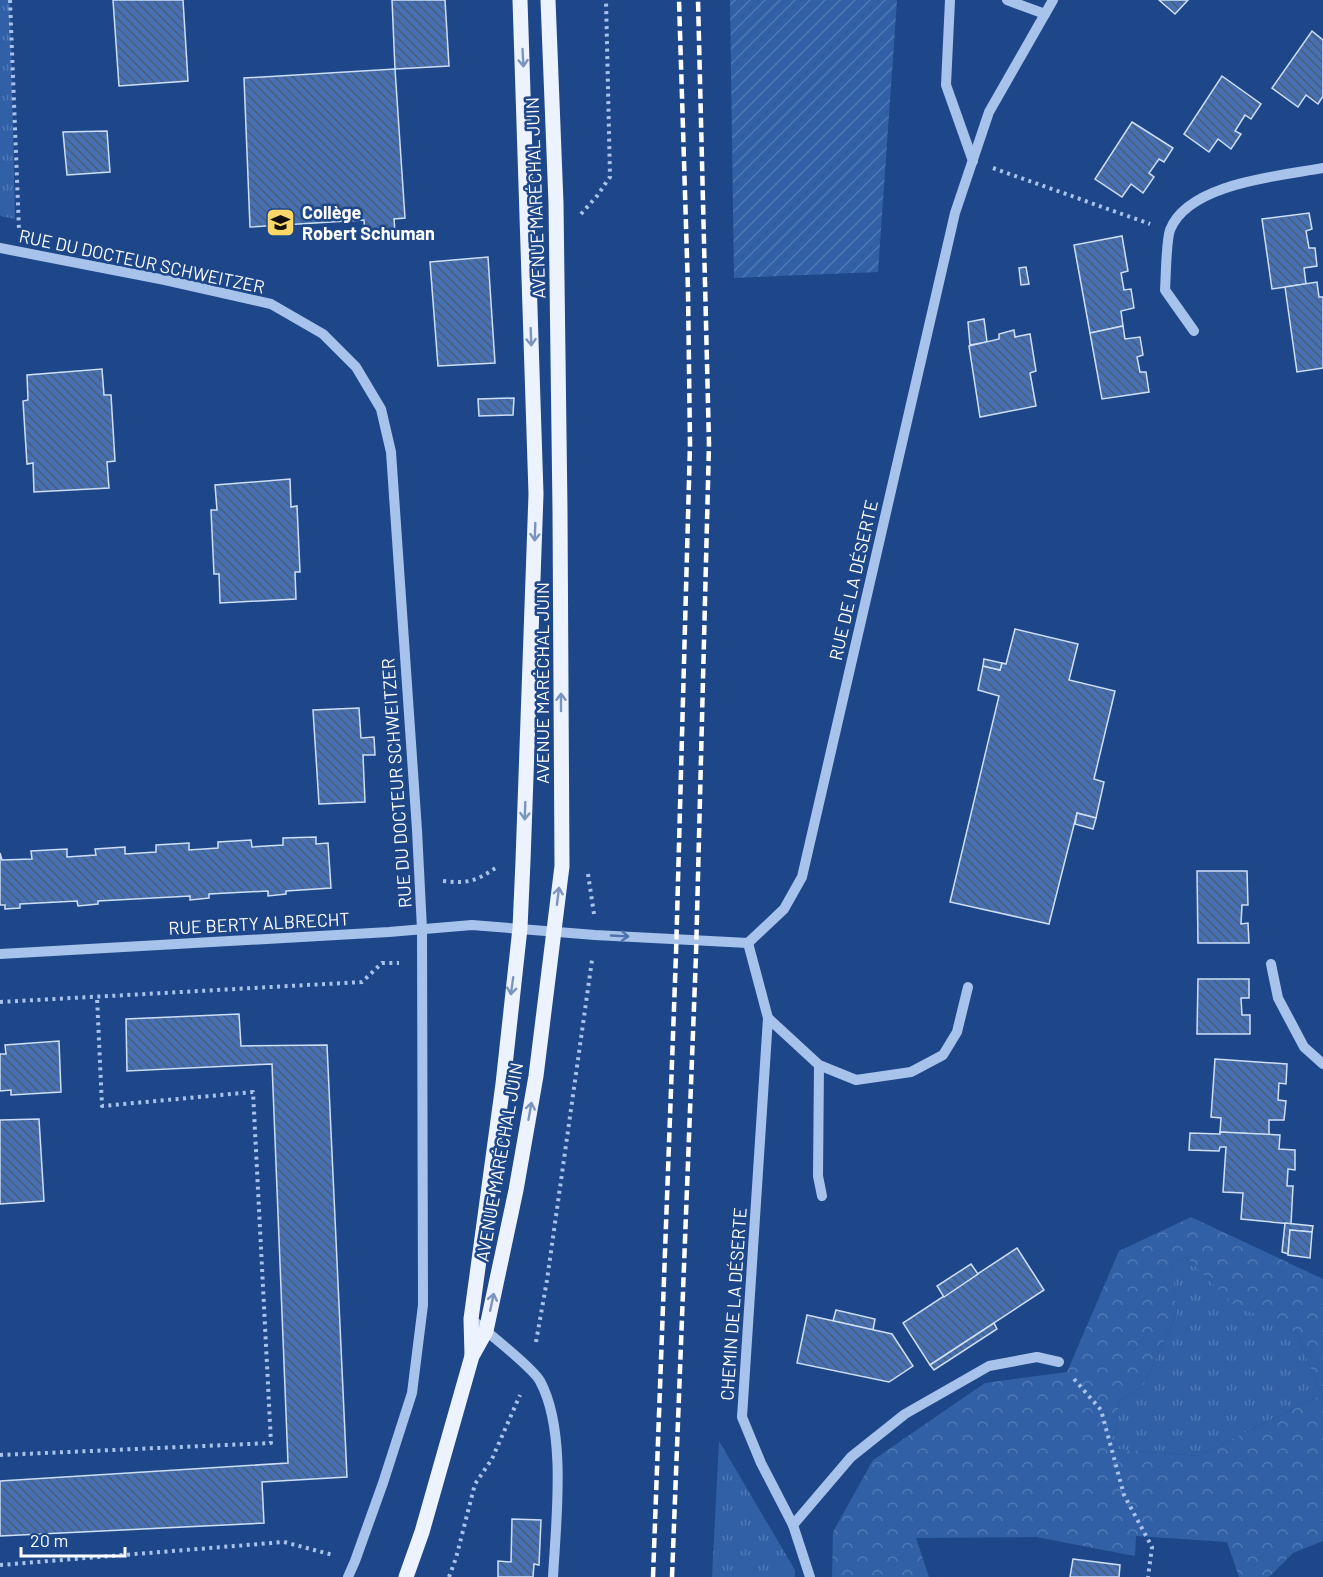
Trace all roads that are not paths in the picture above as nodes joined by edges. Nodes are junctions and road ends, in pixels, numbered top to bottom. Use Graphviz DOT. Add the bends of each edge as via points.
graph roads {
  1 [pos="520,0"];
  2 [pos="548,0"];
  3 [pos="950,0"];
  4 [pos="1007,0"];
  5 [pos="1053,0"];
  6 [pos="1045,14"];
  7 [pos="973,161"];
  8 [pos="1323,168"];
  9 [pos="0,248"];
  10 [pos="1194,331"];
  11 [pos="520,928"];
  12 [pos="422,929"];
  13 [pos="554,932"];
  14 [pos="748,943"];
  15 [pos="0,954"];
  16 [pos="1271,964"];
  17 [pos="968,987"];
  18 [pos="768,1018"];
  19 [pos="1323,1064"];
  20 [pos="819,1065"];
  21 [pos="822,1196"];
  22 [pos="471,1319"];
  23 [pos="486,1331"];
  24 [pos="472,1356"];
  25 [pos="1059,1362"];
  26 [pos="793,1525"];
  27 [pos="348,1577"];
  28 [pos="406,1577"];
  29 [pos="552,1577"];
  30 [pos="810,1577"];
  1 -- 11 [label="main road, AVENUE MARÉCHAL JUIN, one-way" via="536,494"];
  13 -- 2 [label="main road, AVENUE MARÉCHAL JUIN, one-way" via="562,866 561,534 556,203"];
  3 -- 7 [label="street" via="946,85"];
  4 -- 6 [label="street"];
  5 -- 6 [label="street, RUE DE LA DÉSERTE"];
  6 -- 7 [label="street, RUE DE LA DÉSERTE" via="989,112"];
  7 -- 14 [label="street, RUE DE LA DÉSERTE" via="949,236 802,877 784,909"];
  8 -- 10 [label="street" via="1234,183 1184,208 1170,231 1165,290"];
  9 -- 12 [label="street, RUE DU DOCTEUR SCHWEITZER" via="271,304 323,334 356,367 381,409 391,452"];
  11 -- 12 [label="street, RUE BERTY ALBRECHT" via="472,925"];
  11 -- 13 [label="street"];
  11 -- 22 [label="main road, AVENUE MARÉCHAL JUIN, one-way"];
  12 -- 15 [label="street, RUE BERTY ALBRECHT"];
  12 -- 27 [label="street, RUE DU DOCTEUR SCHWEITZER" via="423,1305 412,1393"];
  13 -- 14 [label="street, one-way"];
  23 -- 13 [label="main road, AVENUE MARÉCHAL JUIN, one-way" via="536,1076"];
  14 -- 18 [label="street, CHEMIN DE LA DÉSERTE"];
  16 -- 19 [label="street" via="1278,998 1304,1047"];
  17 -- 20 [label="street" via="957,1032 943,1055 912,1072 856,1080"];
  18 -- 20 [label="street"];
  18 -- 26 [label="street, CHEMIN DE LA DÉSERTE" via="742,1416"];
  20 -- 21 [label="street" via="818,1176"];
  22 -- 23 [label="street"];
  22 -- 24 [label="main road, AVENUE MARÉCHAL JUIN"];
  23 -- 24 [label="main road, AVENUE MARÉCHAL JUIN"];
  23 -- 29 [label="street" via="540,1379 554,1420 558,1496"];
  24 -- 28 [label="main road, AVENUE MARÉCHAL JUIN"];
  25 -- 26 [label="street" via="1037,1357 989,1366 905,1414 851,1457"];
  26 -- 30 [label="street, CHEMIN DE LA DÉSERTE"];
}
